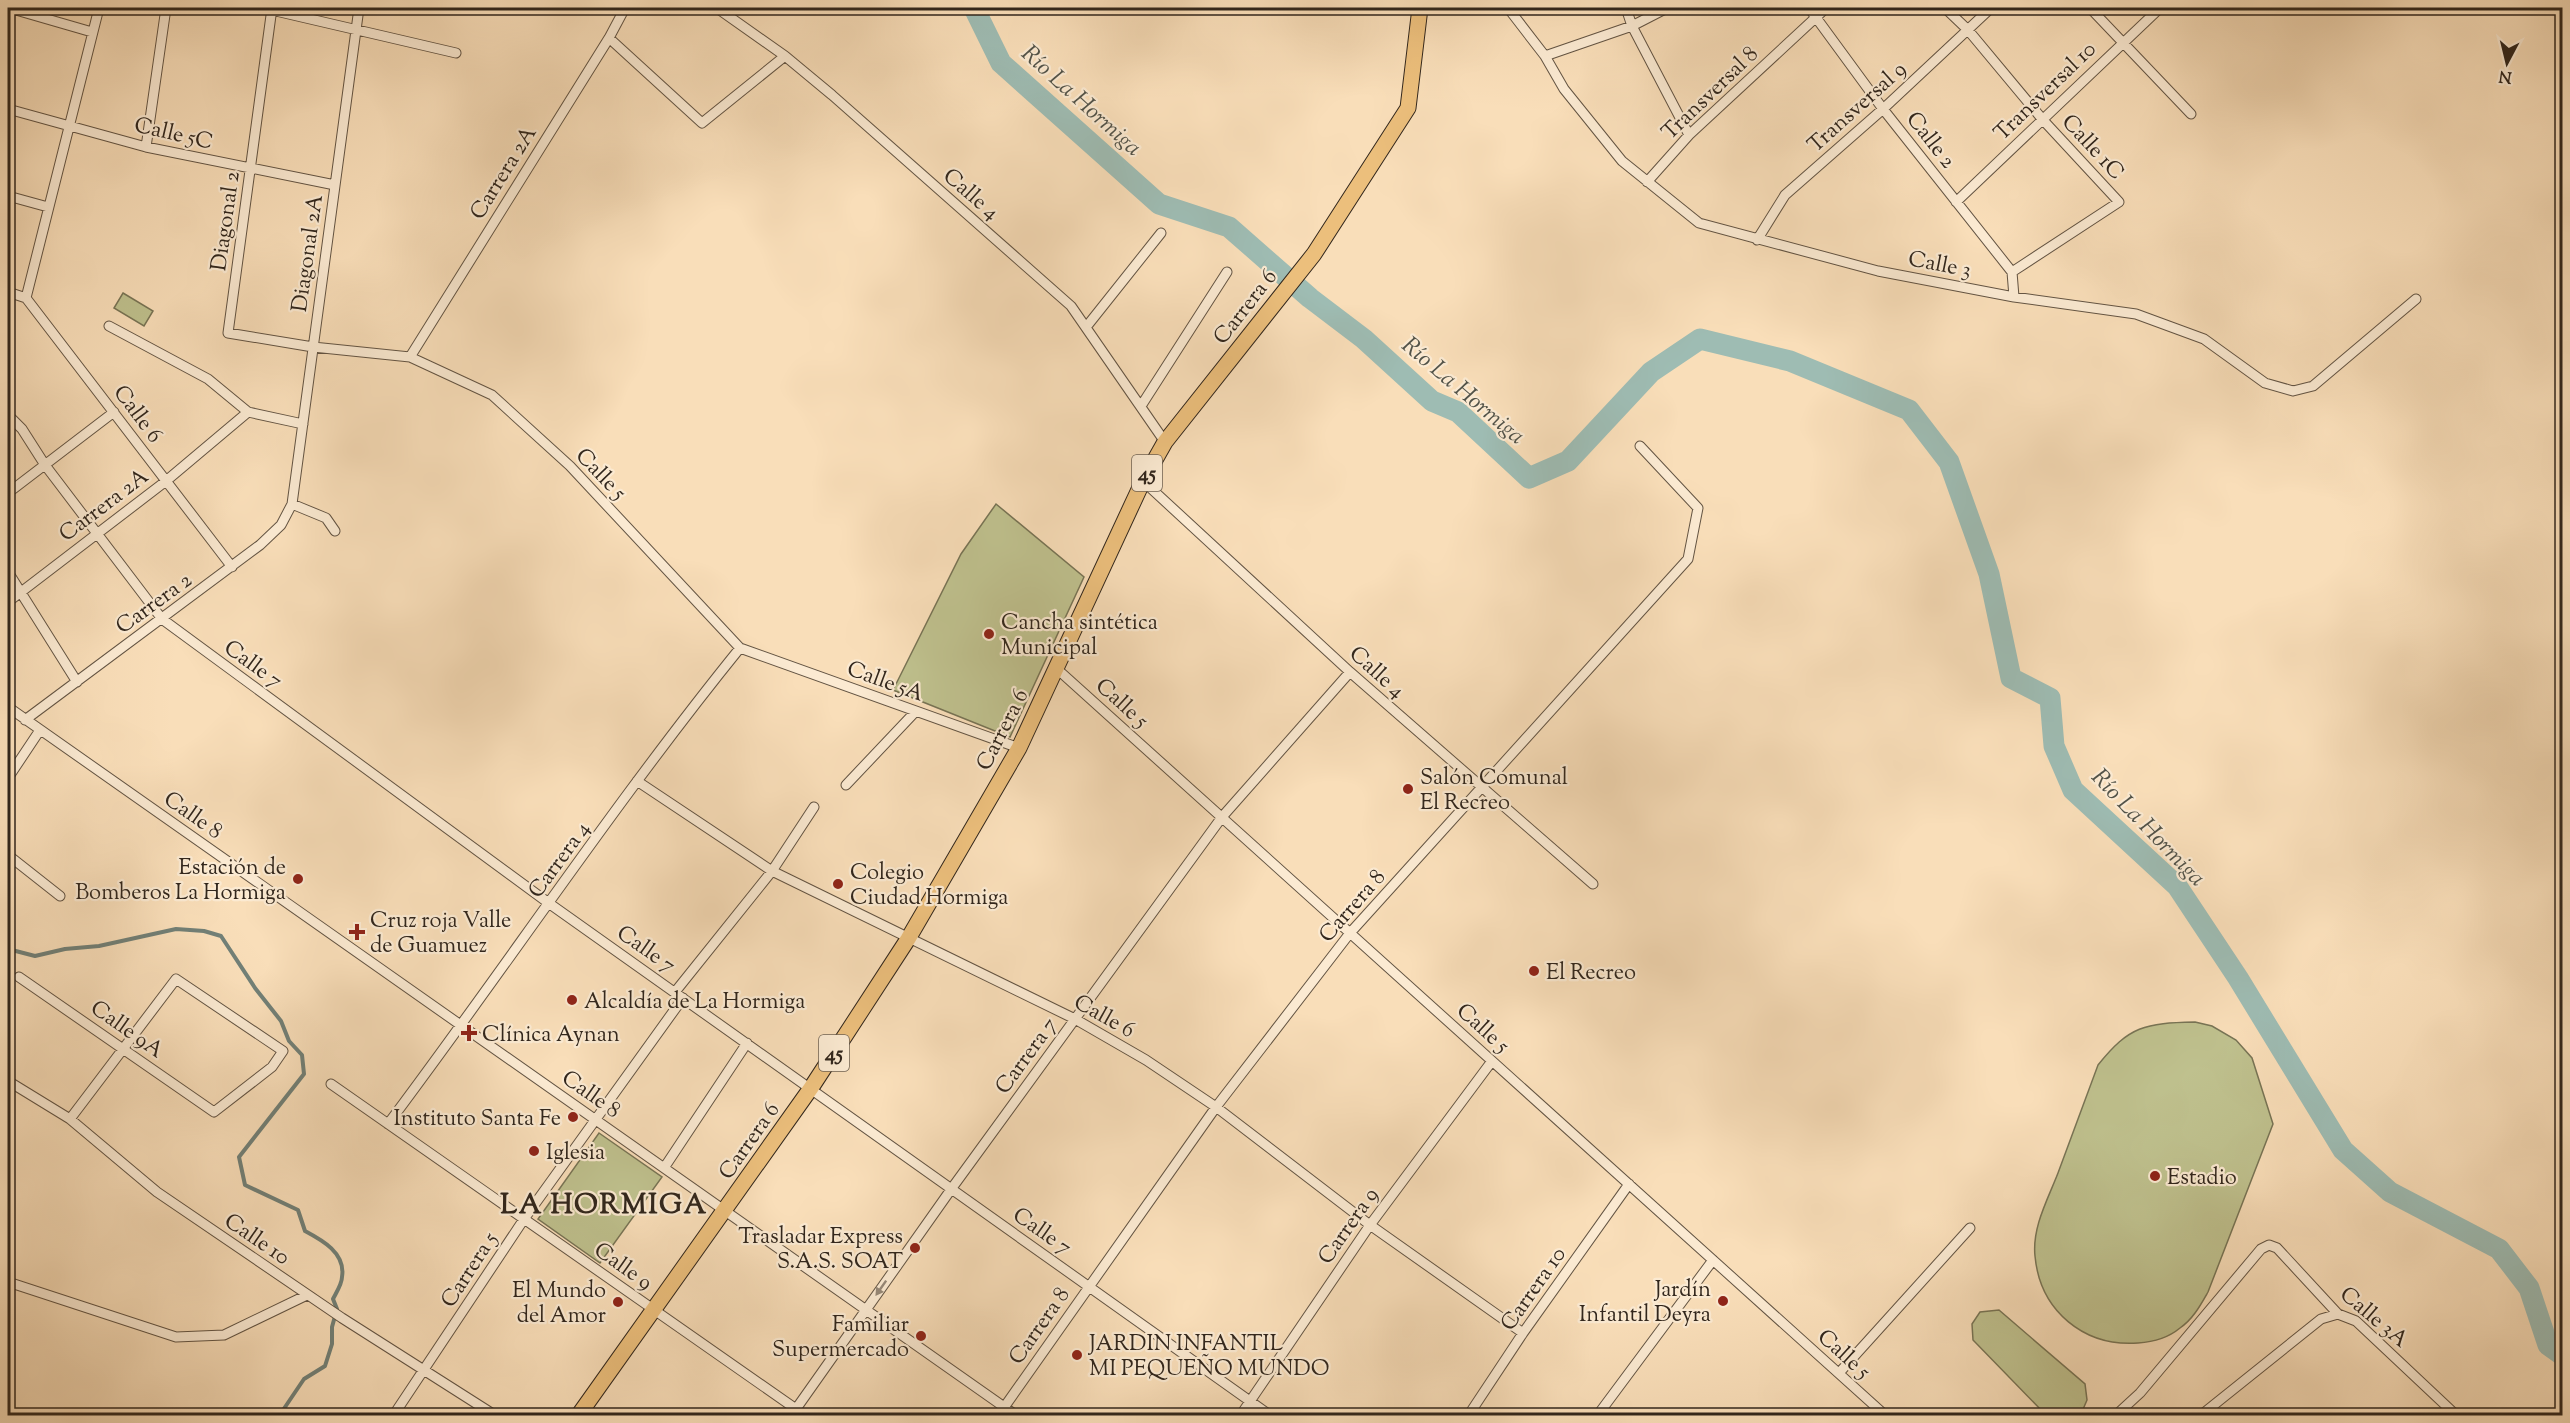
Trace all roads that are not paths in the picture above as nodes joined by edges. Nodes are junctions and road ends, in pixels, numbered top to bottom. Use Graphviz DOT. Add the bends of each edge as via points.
graph roads {
  1 [pos="9,8"];
  2 [pos="99,8"];
  3 [pos="166,8"];
  4 [pos="269,8"];
  5 [pos="359,8"];
  6 [pos="625,8"];
  7 [pos="717,8"];
  8 [pos="1420,8"];
  9 [pos="1508,8"];
  10 [pos="1626,8"];
  11 [pos="1667,8"];
  12 [pos="1809,8"];
  13 [pos="1826,8"];
  14 [pos="1945,8"];
  15 [pos="1991,8"];
  16 [pos="2091,8"];
  17 [pos="2160,8"];
  18 [pos="1816,16"];
  19 [pos="1632,26"];
  20 [pos="356,29"];
  21 [pos="1968,30"];
  22 [pos="92,32"];
  23 [pos="609,38"];
  24 [pos="2122,42"];
  25 [pos="456,53"];
  26 [pos="785,56"];
  27 [pos="1545,56"];
  28 [pos="8,109"];
  29 [pos="1883,109"];
  30 [pos="2191,114"];
  31 [pos="2043,120"];
  32 [pos="69,128"];
  33 [pos="1689,135"];
  34 [pos="146,147"];
  35 [pos="250,169"];
  36 [pos="1647,182"];
  37 [pos="335,184"];
  38 [pos="8,196"];
  39 [pos="1956,202"];
  40 [pos="48,207"];
  41 [pos="1161,233"];
  42 [pos="1757,240"];
  43 [pos="1227,272"];
  44 [pos="2012,272"];
  45 [pos="8,292"];
  46 [pos="2014,297"];
  47 [pos="26,298"];
  48 [pos="2416,299"];
  49 [pos="109,326"];
  50 [pos="1087,326"];
  51 [pos="313,347"];
  52 [pos="410,357"];
  53 [pos="1141,406"];
  54 [pos="114,412"];
  55 [pos="248,412"];
  56 [pos="8,415"];
  57 [pos="303,424"];
  58 [pos="1165,442"];
  59 [pos="1640,446"];
  60 [pos="45,465"];
  61 [pos="166,481"];
  62 [pos="1143,481"];
  63 [pos="8,492"];
  64 [pos="292,504"];
  65 [pos="334,531"];
  66 [pos="96,532"];
  67 [pos="232,567"];
  68 [pos="8,572"];
  69 [pos="20,591"];
  70 [pos="8,602"];
  71 [pos="162,619"];
  72 [pos="740,648"];
  73 [pos="1056,668"];
  74 [pos="1350,672"];
  75 [pos="77,682"];
  76 [pos="8,707"];
  77 [pos="916,711"];
  78 [pos="25,720"];
  79 [pos="40,730"];
  80 [pos="1018,748"];
  81 [pos="8,778"];
  82 [pos="637,781"];
  83 [pos="846,785"];
  84 [pos="1481,787"];
  85 [pos="814,807"];
  86 [pos="1222,817"];
  87 [pos="8,855"];
  88 [pos="772,871"];
  89 [pos="1593,884"];
  90 [pos="60,896"];
  91 [pos="550,904"];
  92 [pos="1350,933"];
  93 [pos="908,939"];
  94 [pos="19,977"];
  95 [pos="679,995"];
  96 [pos="1075,1019"];
  97 [pos="462,1026"];
  98 [pos="747,1043"];
  99 [pos="123,1049"];
  100 [pos="1492,1061"];
  101 [pos="8,1081"];
  102 [pos="331,1084"];
  103 [pos="811,1089"];
  104 [pos="1216,1107"];
  105 [pos="70,1119"];
  106 [pos="596,1120"];
  107 [pos="388,1124"];
  108 [pos="664,1168"];
  109 [pos="1629,1184"];
  110 [pos="952,1188"];
  111 [pos="725,1211"];
  112 [pos="524,1219"];
  113 [pos="1370,1225"];
  114 [pos="1971,1228"];
  115 [pos="1713,1260"];
  116 [pos="8,1282"];
  117 [pos="1089,1286"];
  118 [pos="307,1295"];
  119 [pos="654,1310"];
  120 [pos="866,1310"];
  121 [pos="2338,1314"];
  122 [pos="1523,1333"];
  123 [pos="425,1370"];
  124 [pos="1839,1373"];
  125 [pos="1250,1401"];
  126 [pos="1005,1407"];
  127 [pos="793,1412"];
  128 [pos="393,1416"];
  129 [pos="495,1416"];
  130 [pos="578,1416"];
  131 [pos="806,1416"];
  132 [pos="998,1416"];
  133 [pos="1017,1416"];
  134 [pos="1240,1416"];
  135 [pos="1271,1416"];
  136 [pos="1468,1416"];
  137 [pos="1597,1416"];
  138 [pos="1886,1416"];
  139 [pos="2115,1416"];
  140 [pos="2200,1416"];
  141 [pos="2457,1416"];
  1 -- 22 [label="street"];
  2 -- 22 [label="street"];
  3 -- 34 [label="street"];
  4 -- 20 [label="street"];
  4 -- 35 [label="street, Diagonal 2"];
  5 -- 20 [label="street, Diagonal 2A"];
  6 -- 23 [label="street, Carrera 2A"];
  7 -- 26 [label="street, Calle 4"];
  8 -- 58 [label="main road, Carrera 6 / 45" via="1408,108 1314,254"];
  9 -- 27 [label="street, Calle 3"];
  10 -- 19 [label="street"];
  11 -- 19 [label="street"];
  12 -- 18 [label="street, Calle 2"];
  13 -- 18 [label="street, Transversal 8"];
  14 -- 21 [label="street, Calle 1C"];
  15 -- 21 [label="street, Transversal 9"];
  16 -- 24 [label="street"];
  17 -- 24 [label="street, Transversal 10"];
  18 -- 29 [label="street, Calle 2"];
  18 -- 33 [label="street, Transversal 8"];
  19 -- 27 [label="street"];
  19 -- 33 [label="street"];
  20 -- 25 [label="street"];
  20 -- 37 [label="street, Diagonal 2A"];
  21 -- 29 [label="street, Transversal 9"];
  21 -- 31 [label="street, Calle 1C"];
  22 -- 32 [label="street"];
  23 -- 26 [label="street" via="702,123"];
  23 -- 52 [label="street, Carrera 2A"];
  24 -- 30 [label="street"];
  24 -- 31 [label="street, Transversal 10"];
  26 -- 50 [label="street, Calle 4" via="1071,306"];
  27 -- 36 [label="street, Calle 3" via="1564,89 1611,148"];
  28 -- 32 [label="street, Calle 5C"];
  29 -- 39 [label="street, Calle 2"];
  29 -- 42 [label="street, Transversal 9" via="1785,195"];
  31 -- 39 [label="street, Transversal 10"];
  31 -- 44 [label="street, Calle 1C" via="2119,202"];
  32 -- 34 [label="street, Calle 5C"];
  32 -- 40 [label="street"];
  33 -- 36 [label="street, Transversal 8"];
  34 -- 35 [label="street, Calle 5C"];
  35 -- 37 [label="street, Calle 5C"];
  35 -- 51 [label="street, Diagonal 2" via="228,333"];
  36 -- 42 [label="street, Calle 3" via="1699,223"];
  37 -- 51 [label="street, Diagonal 2A"];
  38 -- 40 [label="street"];
  39 -- 44 [label="street, Calle 2"];
  40 -- 47 [label="street"];
  41 -- 50 [label="street"];
  42 -- 46 [label="street, Calle 3" via="1878,271"];
  43 -- 53 [label="street"];
  44 -- 46 [label="street"];
  45 -- 47 [label="street"];
  46 -- 48 [label="street, Calle 3" via="2136,314 2204,339 2265,383 2293,391 2313,386"];
  47 -- 54 [label="street, Calle 6"];
  49 -- 55 [label="street" via="207,380"];
  50 -- 53 [label="street, Calle 4"];
  51 -- 52 [label="street"];
  51 -- 57 [label="street, Diagonal 2A"];
  52 -- 72 [label="street, Calle 5" via="492,395 570,466"];
  53 -- 58 [label="street, Calle 4"];
  54 -- 60 [label="street"];
  54 -- 61 [label="street, Calle 6"];
  55 -- 57 [label="street"];
  55 -- 61 [label="street, Carrera 2A"];
  56 -- 60 [label="street, Calle 7"];
  57 -- 64 [label="street, Diagonal 2A"];
  58 -- 62 [label="main road, Carrera 6 / 45"];
  59 -- 84 [label="street, Carrera 8" via="1698,508 1688,559"];
  60 -- 63 [label="street"];
  60 -- 66 [label="street, Calle 7"];
  61 -- 66 [label="street, Carrera 2A"];
  61 -- 67 [label="street, Calle 6"];
  62 -- 73 [label="main road, Carrera 6 / 45"];
  62 -- 74 [label="street, Calle 4"];
  64 -- 65 [label="street" via="326,518"];
  64 -- 67 [label="street, Carrera 2" via="281,525"];
  66 -- 69 [label="street, Carrera 2A"];
  66 -- 71 [label="street, Calle 7"];
  67 -- 71 [label="street, Carrera 2"];
  68 -- 69 [label="street"];
  69 -- 70 [label="street, Carrera 2A"];
  69 -- 75 [label="street"];
  71 -- 75 [label="street, Carrera 2"];
  71 -- 91 [label="street, Calle 7"];
  72 -- 77 [label="street, Calle 5A"];
  72 -- 82 [label="street, Carrera 4"];
  73 -- 80 [label="main road, Carrera 6 / 45"];
  73 -- 86 [label="street, Calle 5"];
  74 -- 84 [label="street, Calle 4"];
  74 -- 86 [label="street, Carrera 7"];
  75 -- 78 [label="street, Carrera 2"];
  76 -- 78 [label="street"];
  77 -- 80 [label="street, Calle 5A"];
  77 -- 83 [label="street"];
  78 -- 79 [label="street, Calle 8"];
  79 -- 81 [label="street"];
  79 -- 97 [label="street, Calle 8"];
  80 -- 93 [label="main road, Carrera 6 / 45"];
  82 -- 88 [label="street, Calle 6"];
  82 -- 91 [label="street, Carrera 4"];
  84 -- 89 [label="street, Calle 4"];
  84 -- 92 [label="street, Carrera 8"];
  85 -- 88 [label="street, Carrera 5"];
  86 -- 92 [label="street, Calle 5"];
  86 -- 96 [label="street, Carrera 7"];
  87 -- 90 [label="street"];
  88 -- 93 [label="street, Calle 6"];
  88 -- 95 [label="street, Carrera 5"];
  91 -- 95 [label="street, Calle 7"];
  91 -- 97 [label="street, Carrera 4"];
  92 -- 100 [label="street, Calle 5"];
  92 -- 104 [label="street, Carrera 8"];
  93 -- 96 [label="street, Calle 6"];
  93 -- 103 [label="main road, Carrera 6 / 45"];
  94 -- 99 [label="street, Calle 9A"];
  95 -- 98 [label="street, Calle 7"];
  95 -- 106 [label="street, Carrera 5"];
  96 -- 104 [label="street, Calle 6"];
  96 -- 110 [label="street, Carrera 7"];
  97 -- 106 [label="street, Calle 8"];
  97 -- 107 [label="street, Carrera 4"];
  98 -- 103 [label="street, Calle 7"];
  98 -- 108 [label="street"];
  99 -- 99 [label="street, Calle 9A" via="214,1112 272,1067 283,1051 176,979"];
  99 -- 105 [label="street"];
  100 -- 109 [label="street, Calle 5"];
  100 -- 113 [label="street, Carrera 9"];
  101 -- 105 [label="street, Calle 10"];
  102 -- 107 [label="street, Calle 9"];
  103 -- 110 [label="street, Calle 7"];
  103 -- 111 [label="main road, Carrera 6 / 45"];
  104 -- 113 [label="street, Calle 6"];
  104 -- 117 [label="street, Carrera 8"];
  105 -- 118 [label="street, Calle 10" via="158,1192"];
  106 -- 108 [label="street, Calle 8"];
  106 -- 112 [label="street, Carrera 5"];
  107 -- 112 [label="street, Calle 9"];
  108 -- 111 [label="street, Calle 8"];
  109 -- 115 [label="street, Calle 5"];
  109 -- 122 [label="street, Carrera 10"];
  110 -- 117 [label="street, Calle 7"];
  110 -- 120 [label="street, Carrera 7, one-way"];
  111 -- 119 [label="main road, Carrera 6 / 45"];
  111 -- 120 [label="street, Calle 8"];
  112 -- 119 [label="street, Calle 9"];
  112 -- 123 [label="street, Carrera 5"];
  113 -- 122 [label="street, Calle 6"];
  113 -- 125 [label="street, Carrera 9"];
  114 -- 124 [label="street"];
  115 -- 124 [label="street, Calle 5"];
  115 -- 137 [label="street"];
  116 -- 118 [label="street" via="176,1337 224,1335"];
  117 -- 125 [label="street, Calle 7"];
  117 -- 126 [label="street, Carrera 8"];
  118 -- 123 [label="street, Calle 10"];
  119 -- 127 [label="street, Calle 9"];
  119 -- 130 [label="main road, Carrera 6 / 45"];
  120 -- 126 [label="street, Calle 8"];
  120 -- 127 [label="street, Carrera 7"];
  121 -- 139 [label="street, Calle 3A" via="2277,1248 2269,1245 2140,1393"];
  121 -- 140 [label="street" via="2321,1319"];
  121 -- 141 [label="street, Calle 3A" via="2356,1321"];
  122 -- 136 [label="street, Carrera 10"];
  123 -- 128 [label="street, Carrera 5"];
  123 -- 129 [label="street, Calle 10"];
  124 -- 138 [label="street, Calle 5"];
  125 -- 134 [label="street, Carrera 9"];
  125 -- 135 [label="street, Calle 7"];
  126 -- 132 [label="street, Carrera 8"];
  126 -- 133 [label="street, Calle 8"];
  127 -- 131 [label="street, Calle 9"];
}
